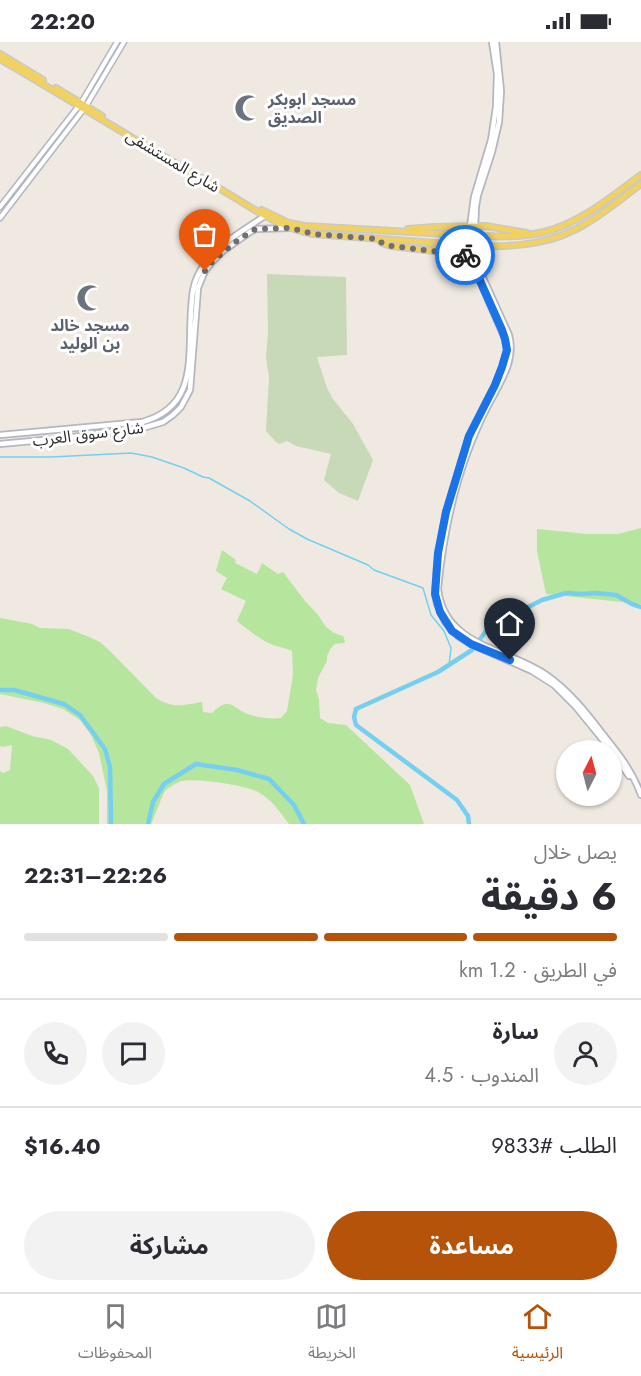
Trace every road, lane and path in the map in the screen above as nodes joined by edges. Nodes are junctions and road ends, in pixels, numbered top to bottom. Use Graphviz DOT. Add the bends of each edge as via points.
graph roads {
  1 [pos="117,42"];
  2 [pos="124,42"];
  3 [pos="494,42"];
  4 [pos="0,56"];
  5 [pos="82,106"];
  6 [pos="641,175"];
  7 [pos="641,184"];
  8 [pos="0,207"];
  9 [pos="268,215"];
  10 [pos="0,218"];
  11 [pos="472,227"];
  12 [pos="290,228"];
  13 [pos="358,229"];
  14 [pos="396,231"];
  15 [pos="532,235"];
  16 [pos="358,237"];
  17 [pos="378,239"];
  18 [pos="469,256"];
  19 [pos="476,256"];
  20 [pos="0,435"];
  21 [pos="0,444"];
  22 [pos="448,509"];
  23 [pos="482,646"];
  24 [pos="604,740"];
  25 [pos="622,765"];
  26 [pos="641,795"];
  27 [pos="641,803"];
  1 -- 5 [label="street"];
  2 -- 5 [label="street"];
  3 -- 11 [label="main road" via="501,106"];
  4 -- 5 [label="main road, شارع المستشفى"];
  5 -- 8 [label="street"];
  5 -- 9 [label="main road, شارع المستشفى"];
  5 -- 10 [label="street"];
  6 -- 15 [label="main road" via="570,223"];
  7 -- 17 [label="main road, شارع المستشفى, bridge" via="586,224 554,239 524,245 483,246"];
  9 -- 12 [label="main road, شارع المستشفى"];
  9 -- 13 [label="main road, شارع المستشفى" via="297,225"];
  9 -- 20 [label="main road" via="219,249 199,273 193,288 186,380 178,399 167,411 142,422"];
  11 -- 14 [label="main road"];
  11 -- 15 [label="main road"];
  11 -- 18 [label="main road"];
  11 -- 19 [label="main road"];
  12 -- 16 [label="main road, شارع المستشفى"];
  12 -- 21 [label="main road, شارع سوق العرب" via="250,232 223,251 205,271 198,291 190,390 173,415 143,428"];
  13 -- 14 [label="main road, شارع المستشفى"];
  13 -- 16 [label="main road"];
  14 -- 15 [label="main road, شارع المستشفى, bridge"];
  16 -- 17 [label="main road, شارع المستشفى"];
  17 -- 18 [label="main road" via="391,246"];
  18 -- 19 [label="main road"];
  18 -- 22 [label="main road" via="507,350 499,376 469,436"];
  19 -- 22 [label="main road" via="512,346 504,375 479,424"];
  22 -- 23 [label="main road" via="441,547 441,603 461,633"];
  23 -- 24 [label="main road" via="554,685"];
  23 -- 26 [label="main road" via="533,666 563,687 625,761"];
  25 -- 27 [label="main road"];
}
